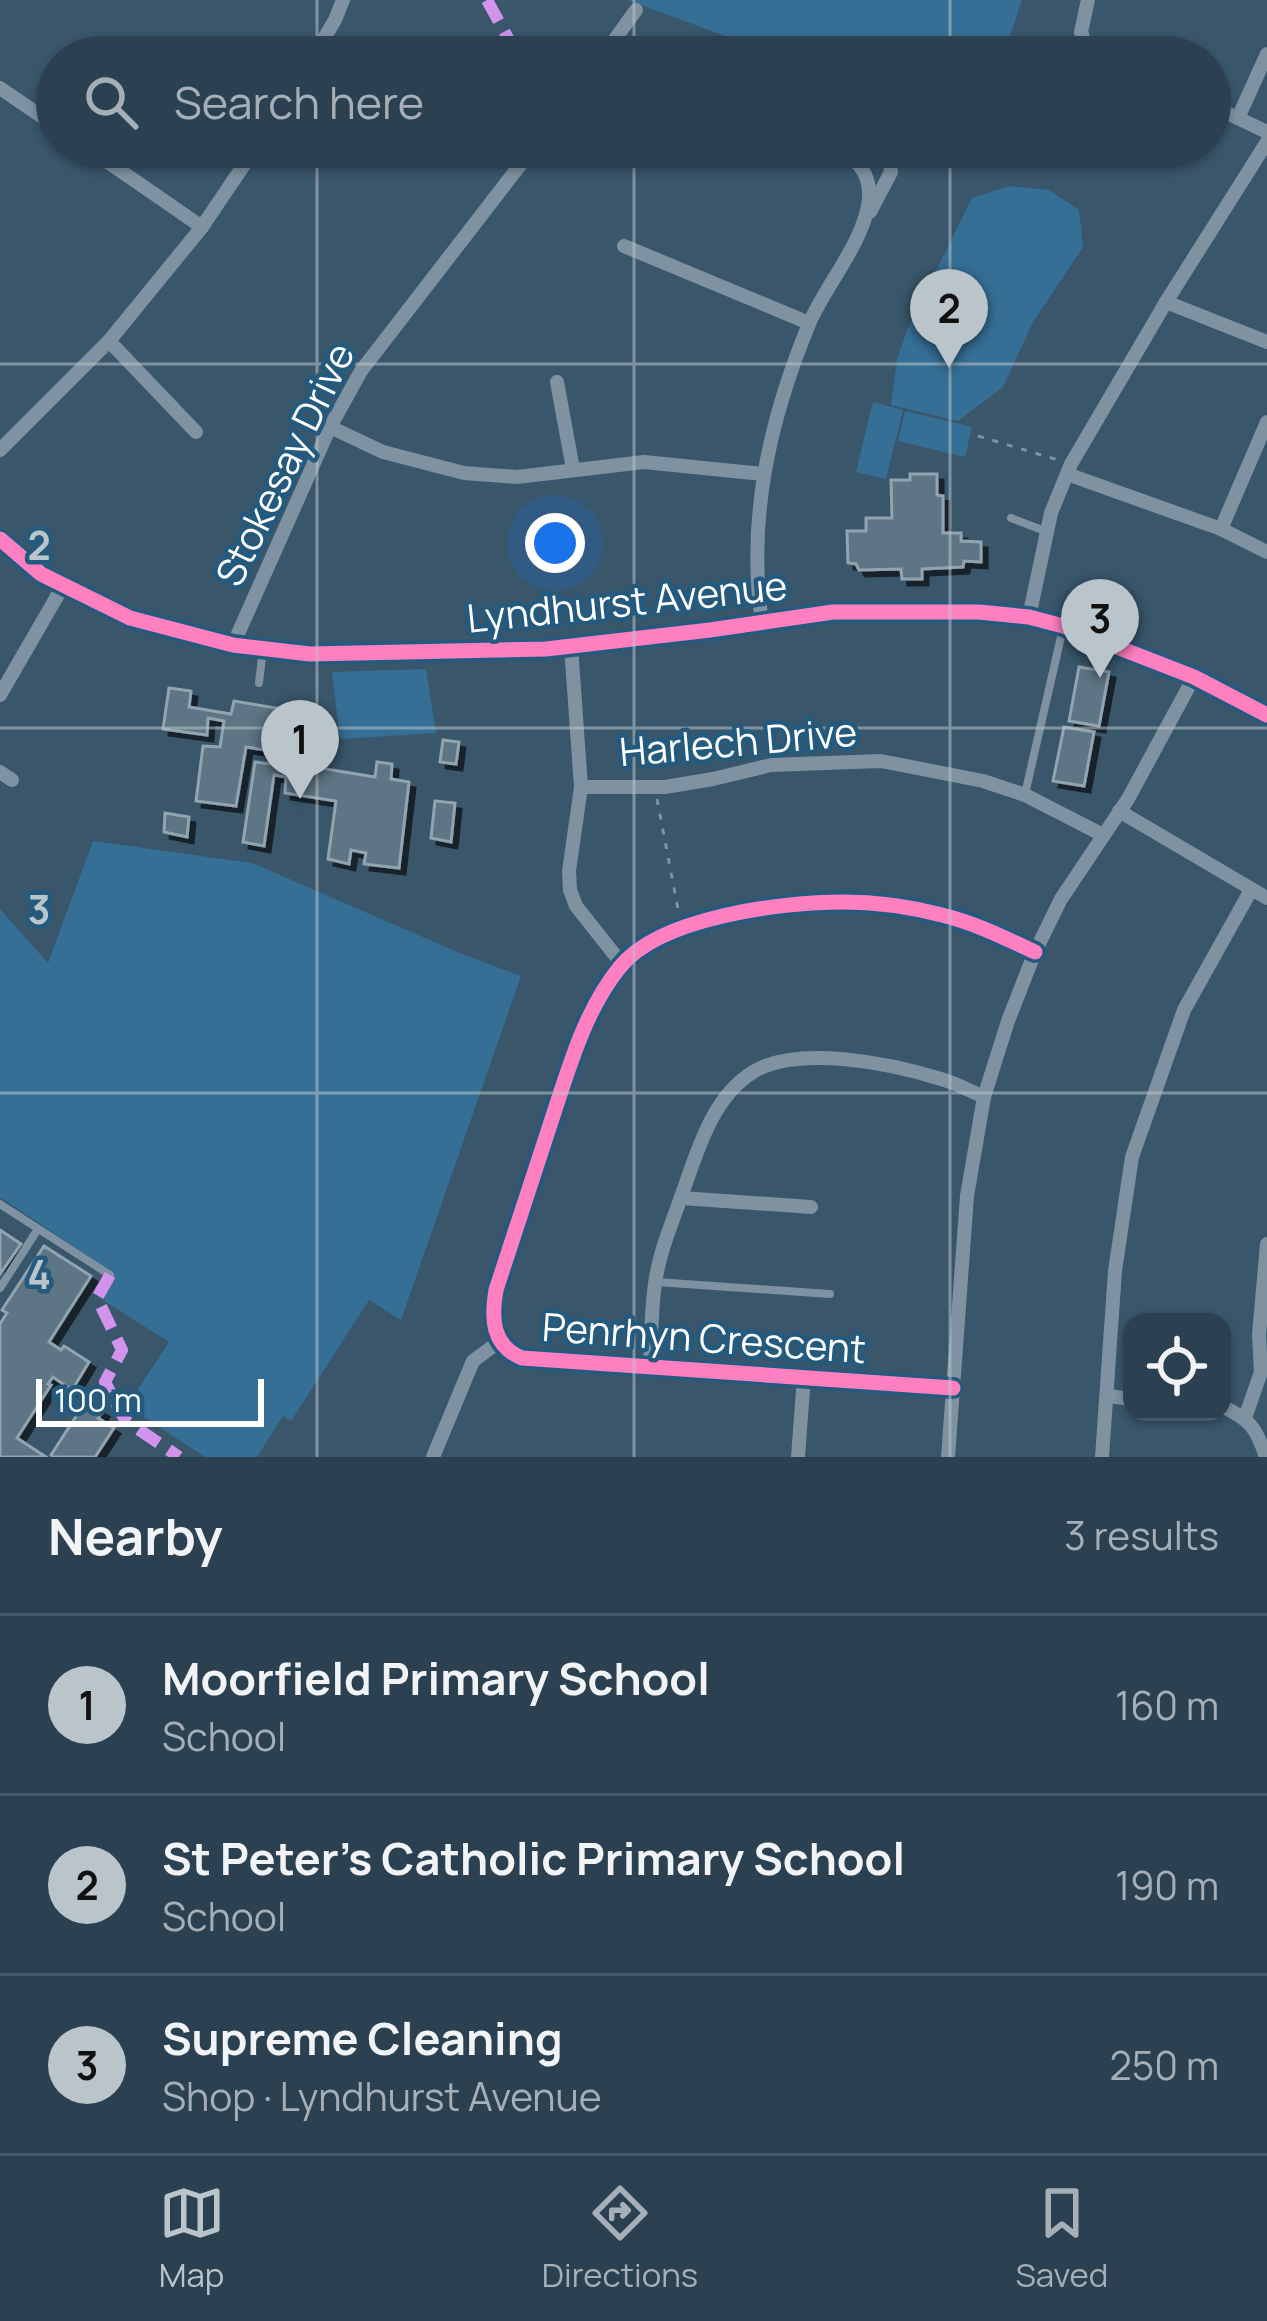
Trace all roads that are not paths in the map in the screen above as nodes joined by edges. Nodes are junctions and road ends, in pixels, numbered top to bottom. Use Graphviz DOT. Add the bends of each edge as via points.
graph roads {
  1 [pos="343,0"];
  2 [pos="1088,0"];
  3 [pos="636,10"];
  4 [pos="325,36"];
  5 [pos="617,36"];
  6 [pos="1083,36"];
  7 [pos="1267,54"];
  8 [pos="0,88"];
  9 [pos="36,113"];
  10 [pos="1231,115"];
  11 [pos="1238,118"];
  12 [pos="1267,132"];
  13 [pos="1267,142"];
  14 [pos="116,168"];
  15 [pos="242,168"];
  16 [pos="518,168"];
  17 [pos="863,168"];
  18 [pos="891,168"];
  19 [pos="862,225"];
  20 [pos="202,227"];
  21 [pos="624,246"];
  22 [pos="1166,302"];
  23 [pos="809,322"];
  24 [pos="109,341"];
  25 [pos="1267,342"];
  26 [pos="557,382"];
  27 [pos="1267,422"];
  28 [pos="330,427"];
  29 [pos="196,432"];
  30 [pos="0,450"];
  31 [pos="573,469"];
  32 [pos="1069,469"];
  33 [pos="763,474"];
  34 [pos="1011,518"];
  35 [pos="1221,529"];
  36 [pos="1046,532"];
  37 [pos="0,539"];
  38 [pos="1267,552"];
  39 [pos="63,586"];
  40 [pos="1029,617"];
  41 [pos="762,623"];
  42 [pos="1064,626"];
  43 [pos="233,645"];
  44 [pos="571,646"];
  45 [pos="263,649"];
  46 [pos="1194,676"];
  47 [pos="259,683"];
  48 [pos="0,695"];
  49 [pos="1267,715"];
  50 [pos="581,787"];
  51 [pos="1025,795"];
  52 [pos="1119,811"];
  53 [pos="1103,835"];
  54 [pos="1251,890"];
  55 [pos="1267,898"];
  56 [pos="1035,952"];
  57 [pos="622,964"];
  58 [pos="983,1097"];
  59 [pos="681,1198"];
  60 [pos="0,1204"];
  61 [pos="811,1208"];
  62 [pos="38,1229"];
  63 [pos="1267,1244"];
  64 [pos="110,1275"];
  65 [pos="655,1282"];
  66 [pos="0,1288"];
  67 [pos="830,1294"];
  68 [pos="500,1341"];
  69 [pos="650,1367"];
  70 [pos="804,1376"];
  71 [pos="953,1388"];
  72 [pos="1108,1396"];
  73 [pos="1123,1398"];
  74 [pos="1231,1411"];
  75 [pos="1245,1418"];
  76 [pos="433,1457"];
  77 [pos="798,1457"];
  78 [pos="948,1457"];
  79 [pos="1102,1457"];
  80 [pos="1266,1457"];
  1 -- 4 [label="street"];
  2 -- 6 [label="street"];
  3 -- 5 [label="street"];
  7 -- 11 [label="street"];
  8 -- 9 [label="street"];
  10 -- 11 [label="street"];
  11 -- 12 [label="street"];
  13 -- 22 [label="street"];
  14 -- 20 [label="street"];
  15 -- 20 [label="street"];
  16 -- 28 [label="street, Stokesay Drive" via="361,370"];
  17 -- 19 [label="street" via="869,201"];
  18 -- 19 [label="street"];
  19 -- 23 [label="street"];
  20 -- 24 [label="street"];
  21 -- 23 [label="street"];
  22 -- 25 [label="street"];
  22 -- 32 [label="street"];
  23 -- 33 [label="street"];
  24 -- 29 [label="street"];
  24 -- 30 [label="street"];
  26 -- 31 [label="street"];
  27 -- 35 [label="street"];
  28 -- 31 [label="street" via="383,452 464,473"];
  28 -- 43 [label="street, Stokesay Drive"];
  31 -- 33 [label="street" via="644,462"];
  32 -- 35 [label="street"];
  32 -- 36 [label="street"];
  33 -- 41 [label="street" via="755,556"];
  34 -- 36 [label="lane"];
  35 -- 38 [label="street"];
  36 -- 40 [label="street"];
  37 -- 39 [label="street, Lyndhurst Avenue"];
  39 -- 43 [label="street, Lyndhurst Avenue" via="130,618"];
  39 -- 48 [label="street"];
  40 -- 41 [label="street, Lyndhurst Avenue" via="881,610"];
  40 -- 42 [label="street, Lyndhurst Avenue"];
  41 -- 44 [label="street, Lyndhurst Avenue"];
  42 -- 46 [label="street, Lyndhurst Avenue"];
  42 -- 51 [label="lane"];
  43 -- 45 [label="street, Lyndhurst Avenue"];
  44 -- 45 [label="street, Lyndhurst Avenue" via="310,655"];
  44 -- 50 [label="street"];
  45 -- 47 [label="lane"];
  46 -- 49 [label="street, Lyndhurst Avenue"];
  46 -- 52 [label="street"];
  50 -- 51 [label="street, Harlech Drive" via="655,787 771,765 881,761"];
  50 -- 57 [label="street" via="570,890"];
  51 -- 53 [label="street, Harlech Drive"];
  52 -- 53 [label="street"];
  52 -- 54 [label="street"];
  53 -- 56 [label="street"];
  54 -- 55 [label="street"];
  54 -- 72 [label="street" via="1184,1010 1132,1157"];
  56 -- 57 [label="street" via="940,914 844,902 710,918 642,946"];
  56 -- 58 [label="street"];
  57 -- 68 [label="street, Penrhyn Crescent" via="584,1030 504,1268 493,1312"];
  58 -- 59 [label="street" via="945,1080 821,1058 758,1069 711,1119"];
  58 -- 71 [label="street"];
  59 -- 61 [label="street"];
  59 -- 65 [label="street"];
  60 -- 62 [label="lane"];
  62 -- 64 [label="lane"];
  62 -- 66 [label="lane"];
  63 -- 75 [label="street" via="1261,1372"];
  65 -- 67 [label="lane"];
  65 -- 69 [label="street"];
  68 -- 69 [label="street, Penrhyn Crescent" via="522,1358"];
  68 -- 76 [label="street" via="473,1361"];
  69 -- 70 [label="street, Penrhyn Crescent"];
  70 -- 71 [label="street, Penrhyn Crescent"];
  70 -- 77 [label="street"];
  71 -- 78 [label="street"];
  72 -- 73 [label="street"];
  72 -- 79 [label="street"];
  74 -- 75 [label="street"];
  75 -- 80 [label="street"];
}
